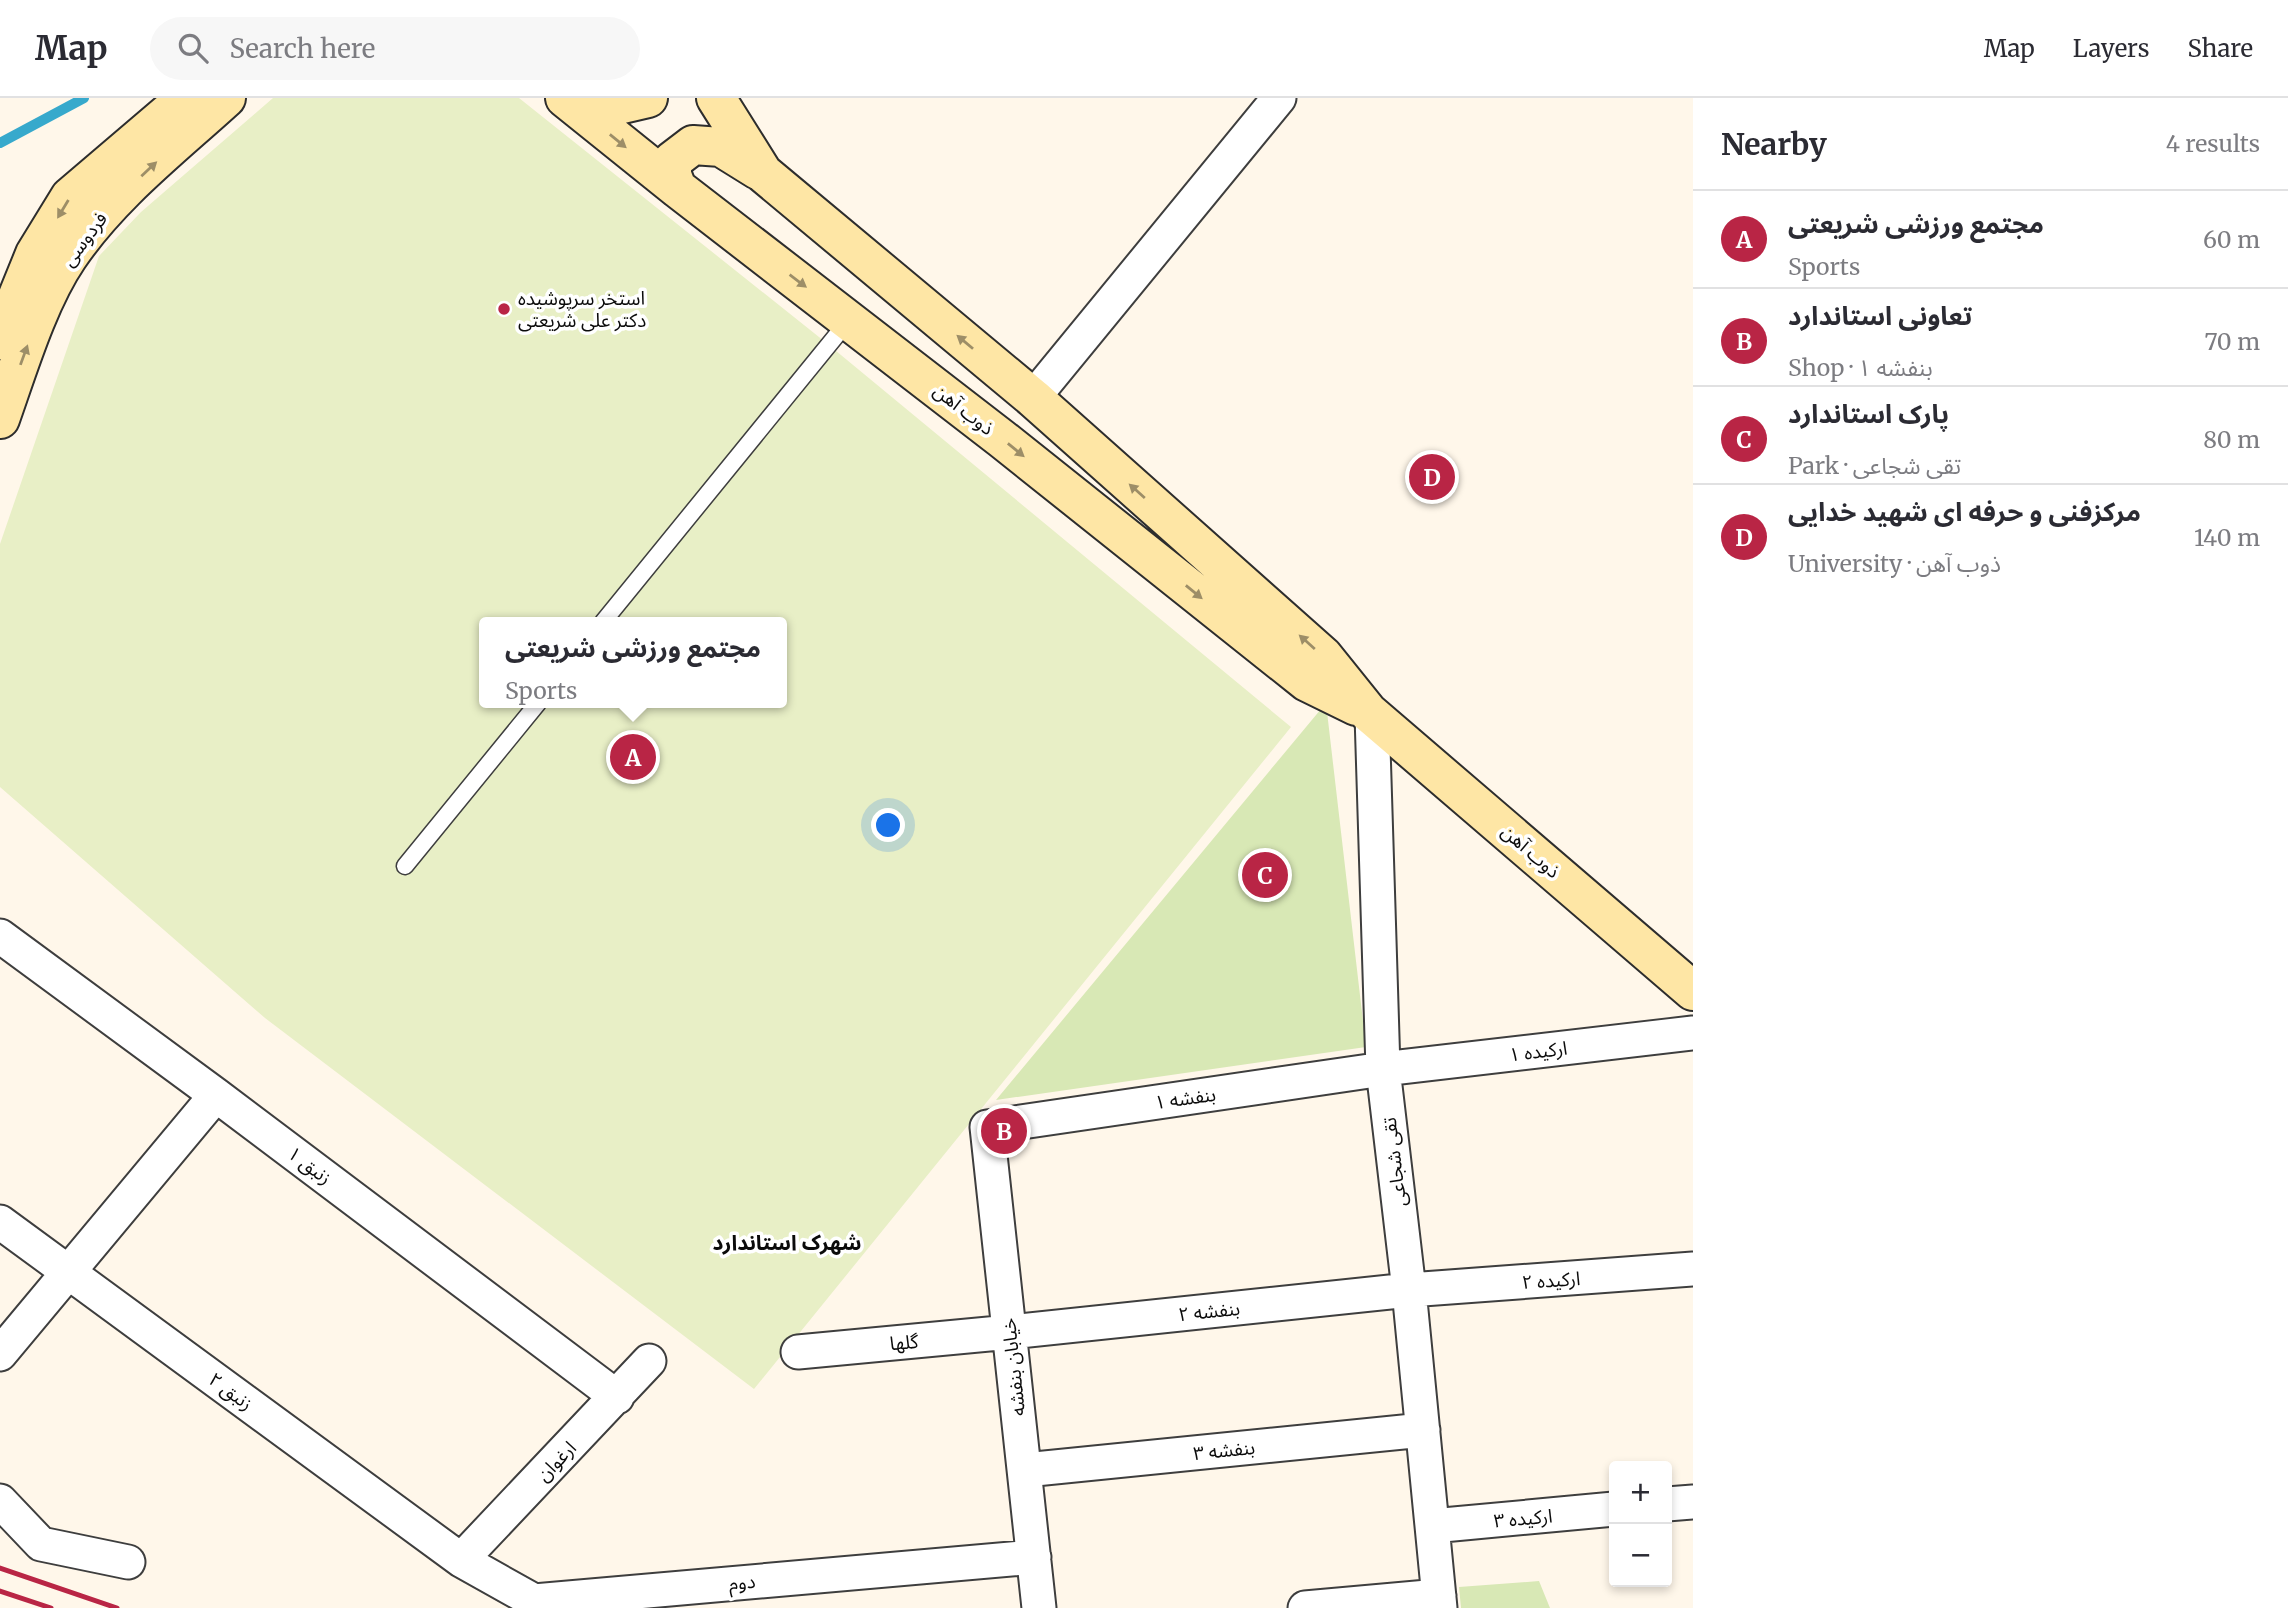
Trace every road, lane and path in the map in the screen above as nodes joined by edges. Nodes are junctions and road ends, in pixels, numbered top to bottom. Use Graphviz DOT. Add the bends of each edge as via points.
graph roads {
  1 [pos="186,98"];
  2 [pos="226,98"];
  3 [pos="648,98"];
  4 [pos="716,98"];
  5 [pos="1279,98"];
  6 [pos="566,99"];
  7 [pos="762,173"];
  8 [pos="677,188"];
  9 [pos="849,320"];
  10 [pos="0,340"];
  11 [pos="1033,398"];
  12 [pos="0,419"];
  13 [pos="607,617"];
  14 [pos="534,708"];
  15 [pos="1370,713"];
  16 [pos="405,866"];
  17 [pos="0,936"];
  18 [pos="1693,991"];
  19 [pos="1693,1033"];
  20 [pos="1383,1069"];
  21 [pos="216,1095"];
  22 [pos="987,1126"];
  23 [pos="0,1222"];
  24 [pos="1693,1269"];
  25 [pos="68,1272"];
  26 [pos="1409,1290"];
  27 [pos="1010,1332"];
  28 [pos="797,1352"];
  29 [pos="0,1354"];
  30 [pos="649,1361"];
  31 [pos="617,1397"];
  32 [pos="1423,1430"];
  33 [pos="1025,1470"];
  34 [pos="0,1501"];
  35 [pos="1693,1502"];
  36 [pos="1672,1504"];
  37 [pos="1609,1509"];
  38 [pos="1432,1526"];
  39 [pos="1034,1557"];
  40 [pos="461,1560"];
  41 [pos="128,1562"];
  42 [pos="1440,1602"];
  43 [pos="1039,1608"];
  44 [pos="1305,1608"];
  1 -- 10 [label="main road, فردوسی, one-way" via="70,197 35,254"];
  12 -- 2 [label="main road, فردوسی, one-way" via="40,310 67,258 104,211"];
  3 -- 6 [label="main road" via="618,105"];
  4 -- 7 [label="main road, ذوب آهن"];
  5 -- 11 [label="street"];
  6 -- 8 [label="main road, ذوب آهن, one-way"];
  7 -- 8 [label="main road" via="721,147 693,145 673,161"];
  11 -- 7 [label="main road, ذوب آهن, one-way"];
  8 -- 9 [label="main road, ذوب آهن, one-way"];
  9 -- 13 [label="lane"];
  9 -- 15 [label="main road, ذوب آهن, one-way" via="1307,682"];
  15 -- 11 [label="main road, ذوب آهن, one-way" via="1323,656"];
  14 -- 16 [label="lane"];
  15 -- 18 [label="main road, ذوب آهن"];
  15 -- 20 [label="street, تقی شجاعی"];
  17 -- 21 [label="street, زنبق ۱"];
  19 -- 20 [label="street, ارکیده ۱"];
  20 -- 22 [label="street, بنفشه ۱"];
  20 -- 26 [label="street, تقی شجاعی"];
  21 -- 25 [label="street"];
  21 -- 31 [label="street, زنبق ۱"];
  22 -- 27 [label="street, خیابان بنفشه"];
  23 -- 25 [label="street, زنبق ۲"];
  24 -- 26 [label="street, ارکیده ۲"];
  25 -- 29 [label="street"];
  25 -- 40 [label="street, زنبق ۲"];
  26 -- 27 [label="street, بنفشه ۲"];
  26 -- 32 [label="street, تقی شجاعی"];
  27 -- 28 [label="street, گلها"];
  27 -- 33 [label="street, خیابان بنفشه"];
  30 -- 31 [label="street, ارغوان"];
  31 -- 40 [label="street, ارغوان"];
  32 -- 33 [label="street, بنفشه ۳"];
  32 -- 38 [label="street, تقی شجاعی"];
  33 -- 39 [label="street, خیابان بنفشه"];
  34 -- 41 [label="street" via="41,1544"];
  35 -- 36 [label="street"];
  37 -- 38 [label="street, ارکیده ۳"];
  38 -- 42 [label="street, تقی شجاعی"];
  39 -- 40 [label="street, دوم" via="534,1601"];
  39 -- 43 [label="street, خیابان بنفشه"];
  42 -- 44 [label="street"];
}
